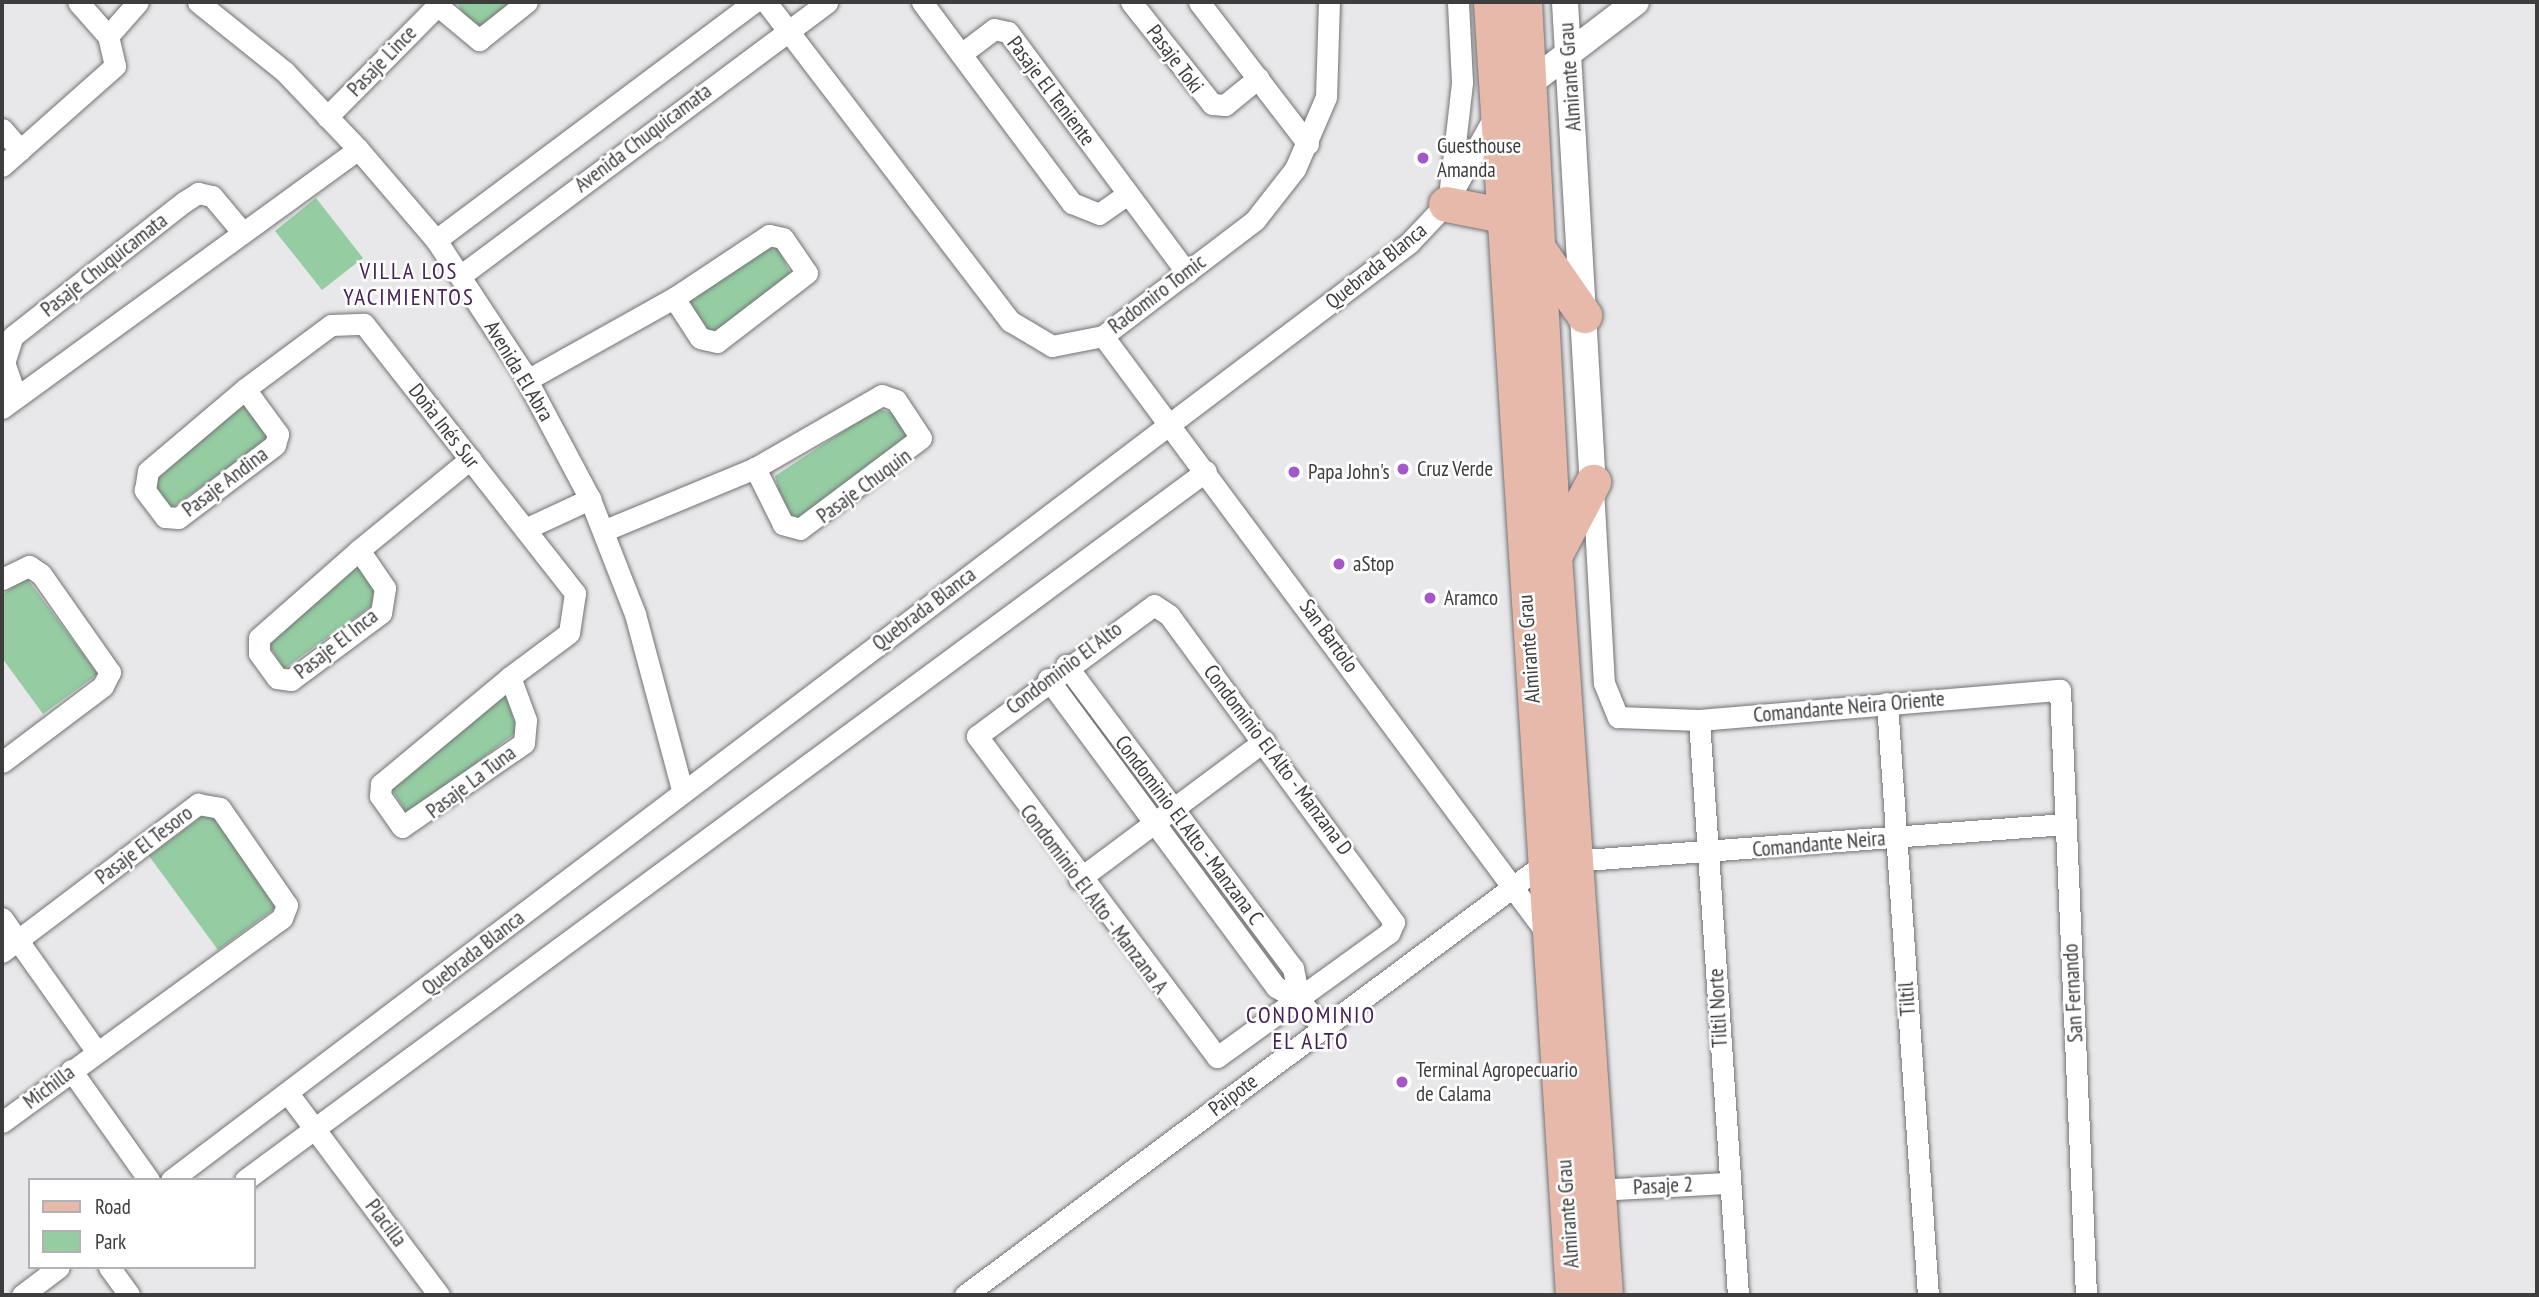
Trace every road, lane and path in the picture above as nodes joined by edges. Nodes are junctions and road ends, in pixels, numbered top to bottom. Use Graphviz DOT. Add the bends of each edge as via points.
graph roads {
  1 [pos="78,2"];
  2 [pos="138,2"];
  3 [pos="198,2"];
  4 [pos="527,2"];
  5 [pos="754,2"];
  6 [pos="766,2"];
  7 [pos="827,2"];
  8 [pos="922,2"];
  9 [pos="1131,2"];
  10 [pos="1199,2"];
  11 [pos="1329,2"];
  12 [pos="1458,2"];
  13 [pos="1492,2"];
  14 [pos="1524,2"];
  15 [pos="1565,2"];
  16 [pos="1636,2"];
  17 [pos="439,3"];
  18 [pos="787,29"];
  19 [pos="112,45"];
  20 [pos="1569,51"];
  21 [pos="961,54"];
  22 [pos="1258,78"];
  23 [pos="1529,81"];
  24 [pos="1497,110"];
  25 [pos="327,117"];
  26 [pos="2,130"];
  27 [pos="1308,144"];
  28 [pos="358,149"];
  29 [pos="20,150"];
  30 [pos="2,166"];
  31 [pos="1128,194"];
  32 [pos="1446,204"];
  33 [pos="1502,215"];
  34 [pos="243,233"];
  35 [pos="436,240"];
  36 [pos="1537,247"];
  37 [pos="1187,273"];
  38 [pos="460,276"];
  39 [pos="674,298"];
  40 [pos="1584,315"];
  41 [pos="363,324"];
  42 [pos="1103,336"];
  43 [pos="527,380"];
  44 [pos="246,389"];
  45 [pos="9,403"];
  46 [pos="1172,425"];
  47 [pos="470,459"];
  48 [pos="755,468"];
  49 [pos="1206,471"];
  50 [pos="1592,482"];
  51 [pos="590,499"];
  52 [pos="525,529"];
  53 [pos="603,531"];
  54 [pos="359,550"];
  55 [pos="1554,556"];
  56 [pos="2,579"];
  57 [pos="575,593"];
  58 [pos="1154,605"];
  59 [pos="1066,665"];
  60 [pos="510,677"];
  61 [pos="1048,679"];
  62 [pos="2060,690"];
  63 [pos="1887,703"];
  64 [pos="1699,720"];
  65 [pos="1638,722"];
  66 [pos="977,736"];
  67 [pos="1264,741"];
  68 [pos="2,762"];
  69 [pos="682,789"];
  70 [pos="1173,809"];
  71 [pos="1155,823"];
  72 [pos="2065,824"];
  73 [pos="1895,838"];
  74 [pos="1709,853"];
  75 [pos="1559,860"];
  76 [pos="1079,879"];
  77 [pos="1512,887"];
  78 [pos="2,918"];
  79 [pos="1551,940"];
  80 [pos="9,946"];
  81 [pos="1300,1000"];
  82 [pos="1322,1028"];
  83 [pos="96,1051"];
  84 [pos="71,1070"];
  85 [pos="290,1096"];
  86 [pos="2,1122"];
  87 [pos="314,1129"];
  88 [pos="148,1178"];
  89 [pos="174,1178"];
  90 [pos="248,1178"];
  91 [pos="1729,1183"];
  92 [pos="1598,1190"];
  93 [pos="56,1269"];
  94 [pos="117,1270"];
  95 [pos="22,1295"];
  96 [pos="129,1295"];
  97 [pos="439,1295"];
  98 [pos="965,1295"];
  99 [pos="1573,1295"];
  100 [pos="1605,1295"];
  101 [pos="1738,1295"];
  102 [pos="1928,1295"];
  103 [pos="2086,1295"];
  1 -- 19 [label="street"];
  2 -- 19 [label="street"];
  3 -- 25 [label="street, Avenida El Abra" via="285,72"];
  4 -- 17 [label="street, Pasaje Lince" via="479,40"];
  5 -- 35 [label="street, Avenida Chuquicamata"];
  6 -- 18 [label="street, Radomiro Tomic"];
  7 -- 18 [label="street, Avenida Chuquicamata"];
  8 -- 21 [label="street"];
  9 -- 22 [label="street, Pasaje Toki" via="1212,104 1225,104"];
  10 -- 22 [label="street"];
  11 -- 27 [label="street, Radomiro Tomic" via="1326,97"];
  12 -- 32 [label="street" via="1461,82"];
  13 -- 24 [label="main road, Almirante Grau"];
  14 -- 23 [label="main road, Almirante Grau"];
  15 -- 20 [label="street, Almirante Grau"];
  16 -- 20 [label="street, Quebrada Blanca"];
  17 -- 25 [label="street, Pasaje Lince"];
  18 -- 38 [label="street, Avenida Chuquicamata"];
  18 -- 42 [label="street, Radomiro Tomic" via="1010,321 1052,346"];
  19 -- 29 [label="street" via="110,76"];
  20 -- 23 [label="street, Quebrada Blanca"];
  20 -- 40 [label="street, Almirante Grau"];
  21 -- 31 [label="street" via="1072,203 1099,214"];
  21 -- 31 [label="street, Pasaje El Teniente" via="994,29 1008,33"];
  22 -- 27 [label="street"];
  23 -- 24 [label="street, Quebrada Blanca"];
  23 -- 36 [label="main road, Almirante Grau"];
  24 -- 32 [label="street, Quebrada Blanca"];
  24 -- 33 [label="main road, Almirante Grau"];
  25 -- 28 [label="street, Avenida El Abra"];
  26 -- 29 [label="street"];
  27 -- 37 [label="street, Radomiro Tomic" via="1255,219"];
  28 -- 34 [label="street, Pasaje Chuquicamata"];
  28 -- 35 [label="street, Avenida El Abra"];
  29 -- 30 [label="street"];
  31 -- 37 [label="street, Pasaje El Teniente"];
  32 -- 33 [label="main road"];
  32 -- 46 [label="street, Quebrada Blanca" via="1398,251"];
  33 -- 75 [label="main road, Almirante Grau"];
  34 -- 45 [label="street, Pasaje Chuquicamata"];
  34 -- 45 [label="street, Pasaje Chuquicamata" via="212,195 198,193 184,202 13,336 4,363"];
  35 -- 38 [label="street, Avenida El Abra"];
  36 -- 40 [label="main road"];
  36 -- 55 [label="main road, Almirante Grau"];
  37 -- 42 [label="street, Radomiro Tomic"];
  38 -- 43 [label="street, Avenida El Abra"];
  39 -- 39 [label="street" via="769,235 783,238 807,273 717,342 700,338"];
  39 -- 43 [label="street"];
  40 -- 50 [label="street, Almirante Grau"];
  41 -- 44 [label="street, Pasaje Andina" via="331,325"];
  41 -- 47 [label="street, Doña Inés Sur"];
  42 -- 46 [label="street, San Bartolo"];
  43 -- 51 [label="street, Avenida El Abra"];
  44 -- 44 [label="street, Pasaje Andina" via="148,471 145,490 165,517 178,518 275,445 278,434"];
  46 -- 49 [label="street, San Bartolo"];
  46 -- 69 [label="street, Quebrada Blanca"];
  47 -- 52 [label="street, Doña Inés Sur"];
  47 -- 54 [label="street, Pasaje El Inca"];
  48 -- 48 [label="street, Pasaje Chuquin" via="783,524 800,529 921,438 896,400 882,396"];
  48 -- 53 [label="street, Pasaje Chuquin"];
  49 -- 77 [label="street, San Bartolo"];
  49 -- 87 [label="street"];
  50 -- 55 [label="main road"];
  50 -- 65 [label="street, Almirante Grau" via="1604,683 1618,717"];
  51 -- 52 [label="street"];
  51 -- 53 [label="street, Avenida El Abra"];
  52 -- 57 [label="street, Doña Inés Sur"];
  53 -- 69 [label="street, Avenida El Abra" via="635,614"];
  54 -- 54 [label="street, Pasaje El Inca" via="385,588 381,613 291,680 277,678 259,653 259,638"];
  55 -- 75 [label="main road, Almirante Grau"];
  56 -- 68 [label="street" via="29,566 41,573 110,672 103,686"];
  57 -- 60 [label="street, Pasaje La Tuna" via="569,633"];
  58 -- 59 [label="street, Condominio El Alto"];
  58 -- 67 [label="street, Condominio El Alto - Manzana D" via="1169,615"];
  59 -- 61 [label="street, Condominio El Alto"];
  59 -- 70 [label="street, Condominio El Alto - Manzana C"];
  60 -- 60 [label="street, Pasaje La Tuna" via="526,720 524,743 402,827 380,796 381,784"];
  61 -- 66 [label="street, Condominio El Alto"];
  61 -- 71 [label="street"];
  62 -- 63 [label="street, Comandante Neira Oriente"];
  62 -- 72 [label="street, San Fernando"];
  63 -- 64 [label="street, Comandante Neira Oriente"];
  63 -- 73 [label="street, Tiltil"];
  64 -- 65 [label="street, Comandante Neira Oriente"];
  64 -- 74 [label="street, Tiltil Norte"];
  66 -- 76 [label="street, Condominio El Alto - Manzana A"];
  67 -- 70 [label="street"];
  67 -- 81 [label="street, Condominio El Alto - Manzana D" via="1394,922 1389,933"];
  69 -- 85 [label="street, Quebrada Blanca"];
  70 -- 71 [label="street"];
  70 -- 81 [label="street, Condominio El Alto - Manzana C" via="1293,968"];
  71 -- 76 [label="street"];
  71 -- 81 [label="street" via="1276,987"];
  72 -- 73 [label="street, Comandante Neira"];
  72 -- 103 [label="street, San Fernando"];
  73 -- 74 [label="street, Comandante Neira"];
  73 -- 102 [label="street, Tiltil"];
  74 -- 75 [label="street, Comandante Neira"];
  74 -- 91 [label="street, Tiltil Norte"];
  75 -- 77 [label="street, Paipote"];
  75 -- 79 [label="main road, Almirante Grau"];
  75 -- 92 [label="main road, Almirante Grau"];
  76 -- 81 [label="street, Condominio El Alto - Manzana A" via="1217,1057"];
  77 -- 79 [label="street, San Bartolo"];
  77 -- 82 [label="street, Paipote"];
  78 -- 80 [label="street"];
  79 -- 99 [label="main road, Almirante Grau"];
  80 -- 83 [label="street"];
  80 -- 83 [label="street, Pasaje El Tesoro" via="198,804 220,808 282,892 287,905 282,918"];
  81 -- 82 [label="street"];
  82 -- 98 [label="street, Paipote"];
  83 -- 84 [label="street, Michilla"];
  84 -- 86 [label="street, Michilla"];
  84 -- 88 [label="street"];
  85 -- 87 [label="street, Placilla"];
  85 -- 89 [label="street, Quebrada Blanca"];
  87 -- 90 [label="street"];
  87 -- 97 [label="street, Placilla"];
  91 -- 92 [label="street, Pasaje 2"];
  91 -- 101 [label="street, Tiltil Norte"];
  92 -- 100 [label="main road, Almirante Grau"];
  93 -- 95 [label="street"];
  94 -- 96 [label="street"];
}
